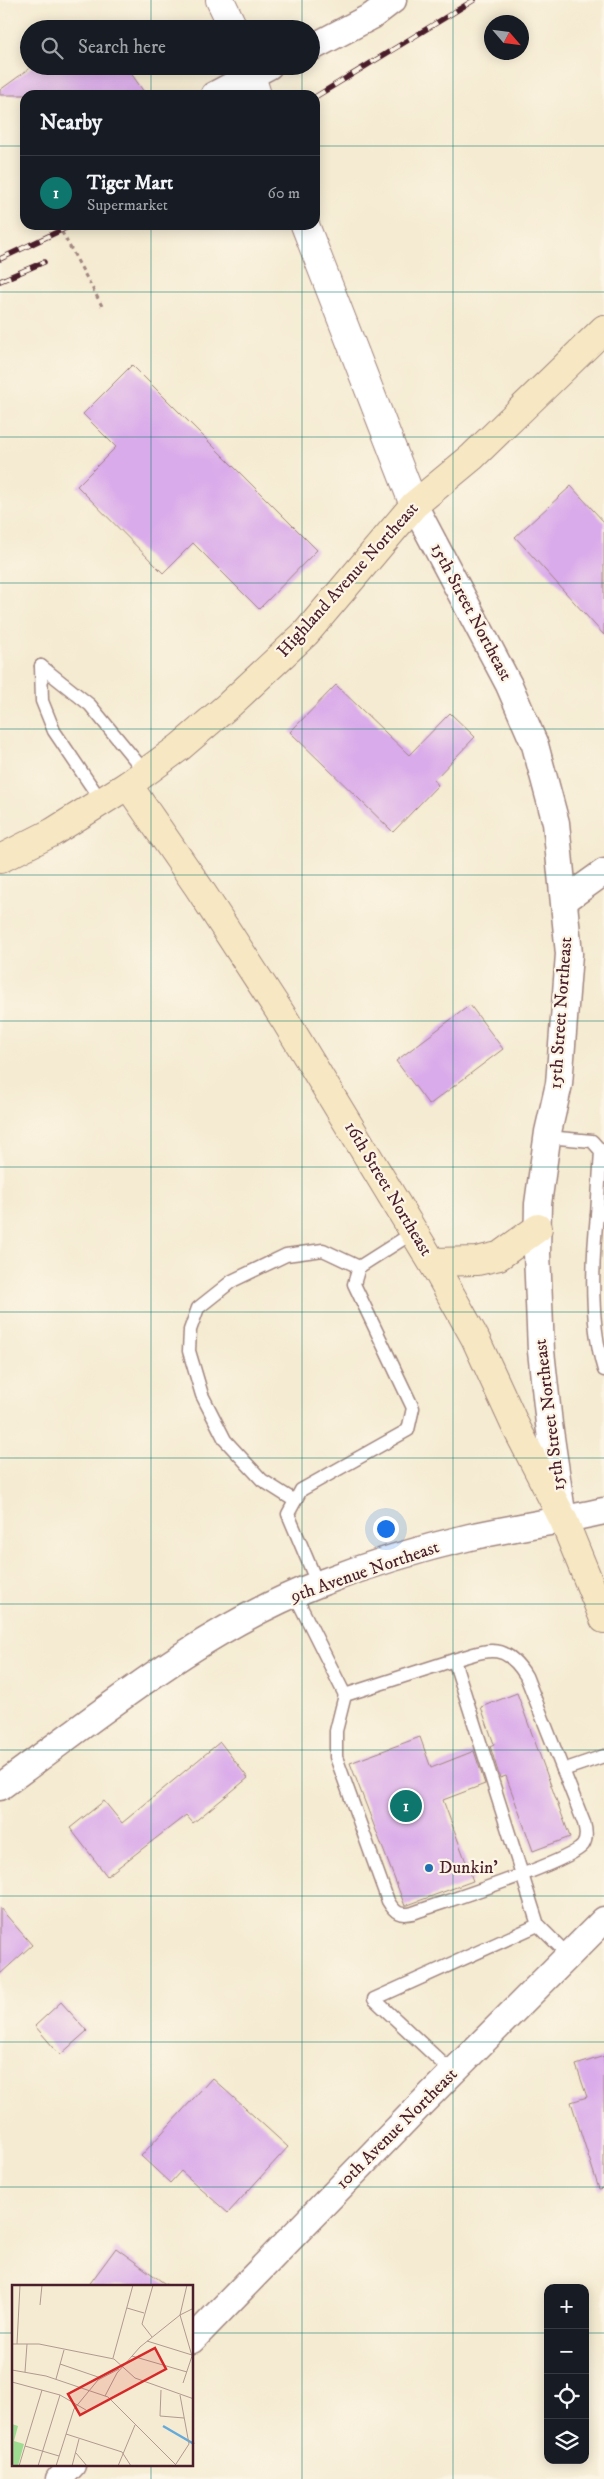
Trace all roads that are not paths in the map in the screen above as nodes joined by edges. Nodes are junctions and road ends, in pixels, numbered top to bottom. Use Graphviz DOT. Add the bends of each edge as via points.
graph roads {
  1 [pos="220,0"];
  2 [pos="394,0"];
  3 [pos="230,20"];
  4 [pos="320,43"];
  5 [pos="256,75"];
  6 [pos="224,90"];
  7 [pos="307,230"];
  8 [pos="604,329"];
  9 [pos="414,504"];
  10 [pos="137,778"];
  11 [pos="102,802"];
  12 [pos="0,859"];
  13 [pos="604,872"];
  14 [pos="565,900"];
  15 [pos="548,1137"];
  16 [pos="600,1215"];
  17 [pos="538,1228"];
  18 [pos="414,1232"];
  19 [pos="433,1262"];
  20 [pos="359,1267"];
  21 [pos="604,1370"];
  22 [pos="295,1501"];
  23 [pos="604,1511"];
  24 [pos="564,1520"];
  25 [pos="306,1590"];
  26 [pos="604,1618"];
  27 [pos="454,1660"];
  28 [pos="345,1695"];
  29 [pos="604,1756"];
  30 [pos="563,1770"];
  31 [pos="0,1787"];
  32 [pos="522,1874"];
  33 [pos="604,1920"];
  34 [pos="538,1925"];
  35 [pos="568,1955"];
  36 [pos="452,2073"];
  37 [pos="194,2338"];
  38 [pos="71,2466"];
  39 [pos="59,2479"];
  1 -- 3 [label="street"];
  2 -- 4 [label="street" via="372,16"];
  5 -- 6 [label="street"];
  7 -- 9 [label="street, 15th Street Northeast"];
  8 -- 9 [label="main road, Highland Avenue Northeast" via="472,457"];
  9 -- 10 [label="main road, Highland Avenue Northeast" via="306,633 230,704"];
  9 -- 14 [label="street, 15th Street Northeast" via="510,685 535,745 556,823"];
  10 -- 11 [label="main road, Highland Avenue Northeast"];
  10 -- 11 [label="lane" via="90,705 41,666 42,701 54,731"];
  10 -- 18 [label="main road, 16th Street Northeast" via="199,888 285,1020"];
  11 -- 12 [label="main road, Highland Avenue Northeast"];
  13 -- 14 [label="street"];
  14 -- 15 [label="street, 15th Street Northeast" via="569,954 559,1084"];
  15 -- 16 [label="lane" via="592,1141 601,1151"];
  15 -- 17 [label="street, 15th Street Northeast" via="538,1204"];
  16 -- 21 [label="lane" via="593,1254 598,1349"];
  17 -- 19 [label="main road" via="499,1256"];
  17 -- 24 [label="street, 15th Street Northeast" via="541,1351"];
  18 -- 19 [label="main road, 16th Street Northeast"];
  18 -- 20 [label="lane"];
  19 -- 24 [label="main road, 16th Street Northeast" via="475,1338"];
  20 -- 22 [label="lane" via="354,1284 413,1408 408,1430 301,1490"];
  20 -- 22 [label="lane" via="323,1250 286,1255 232,1281 198,1308 190,1330 189,1351 202,1396 225,1440 262,1480"];
  22 -- 25 [label="lane" via="288,1514"];
  23 -- 24 [label="street, 9th Avenue Northeast"];
  24 -- 25 [label="street, 9th Avenue Northeast" via="470,1537 396,1558"];
  24 -- 26 [label="main road, 16th Street Northeast"];
  25 -- 28 [label="lane"];
  25 -- 31 [label="street, 9th Avenue Northeast" via="230,1625 149,1676"];
  27 -- 28 [label="lane"];
  27 -- 30 [label="lane" via="492,1650 506,1654 520,1666"];
  27 -- 32 [label="lane"];
  28 -- 32 [label="lane" via="336,1731 336,1756 388,1901 395,1912 413,1913"];
  29 -- 30 [label="lane"];
  30 -- 32 [label="lane" via="584,1823 585,1842 573,1854"];
  32 -- 34 [label="lane"];
  33 -- 35 [label="street, 10th Avenue Northeast"];
  34 -- 35 [label="lane"];
  34 -- 36 [label="lane" via="374,1999"];
  35 -- 36 [label="street, 10th Avenue Northeast"];
  36 -- 37 [label="street, 10th Avenue Northeast"];
  38 -- 39 [label="street"];
}
